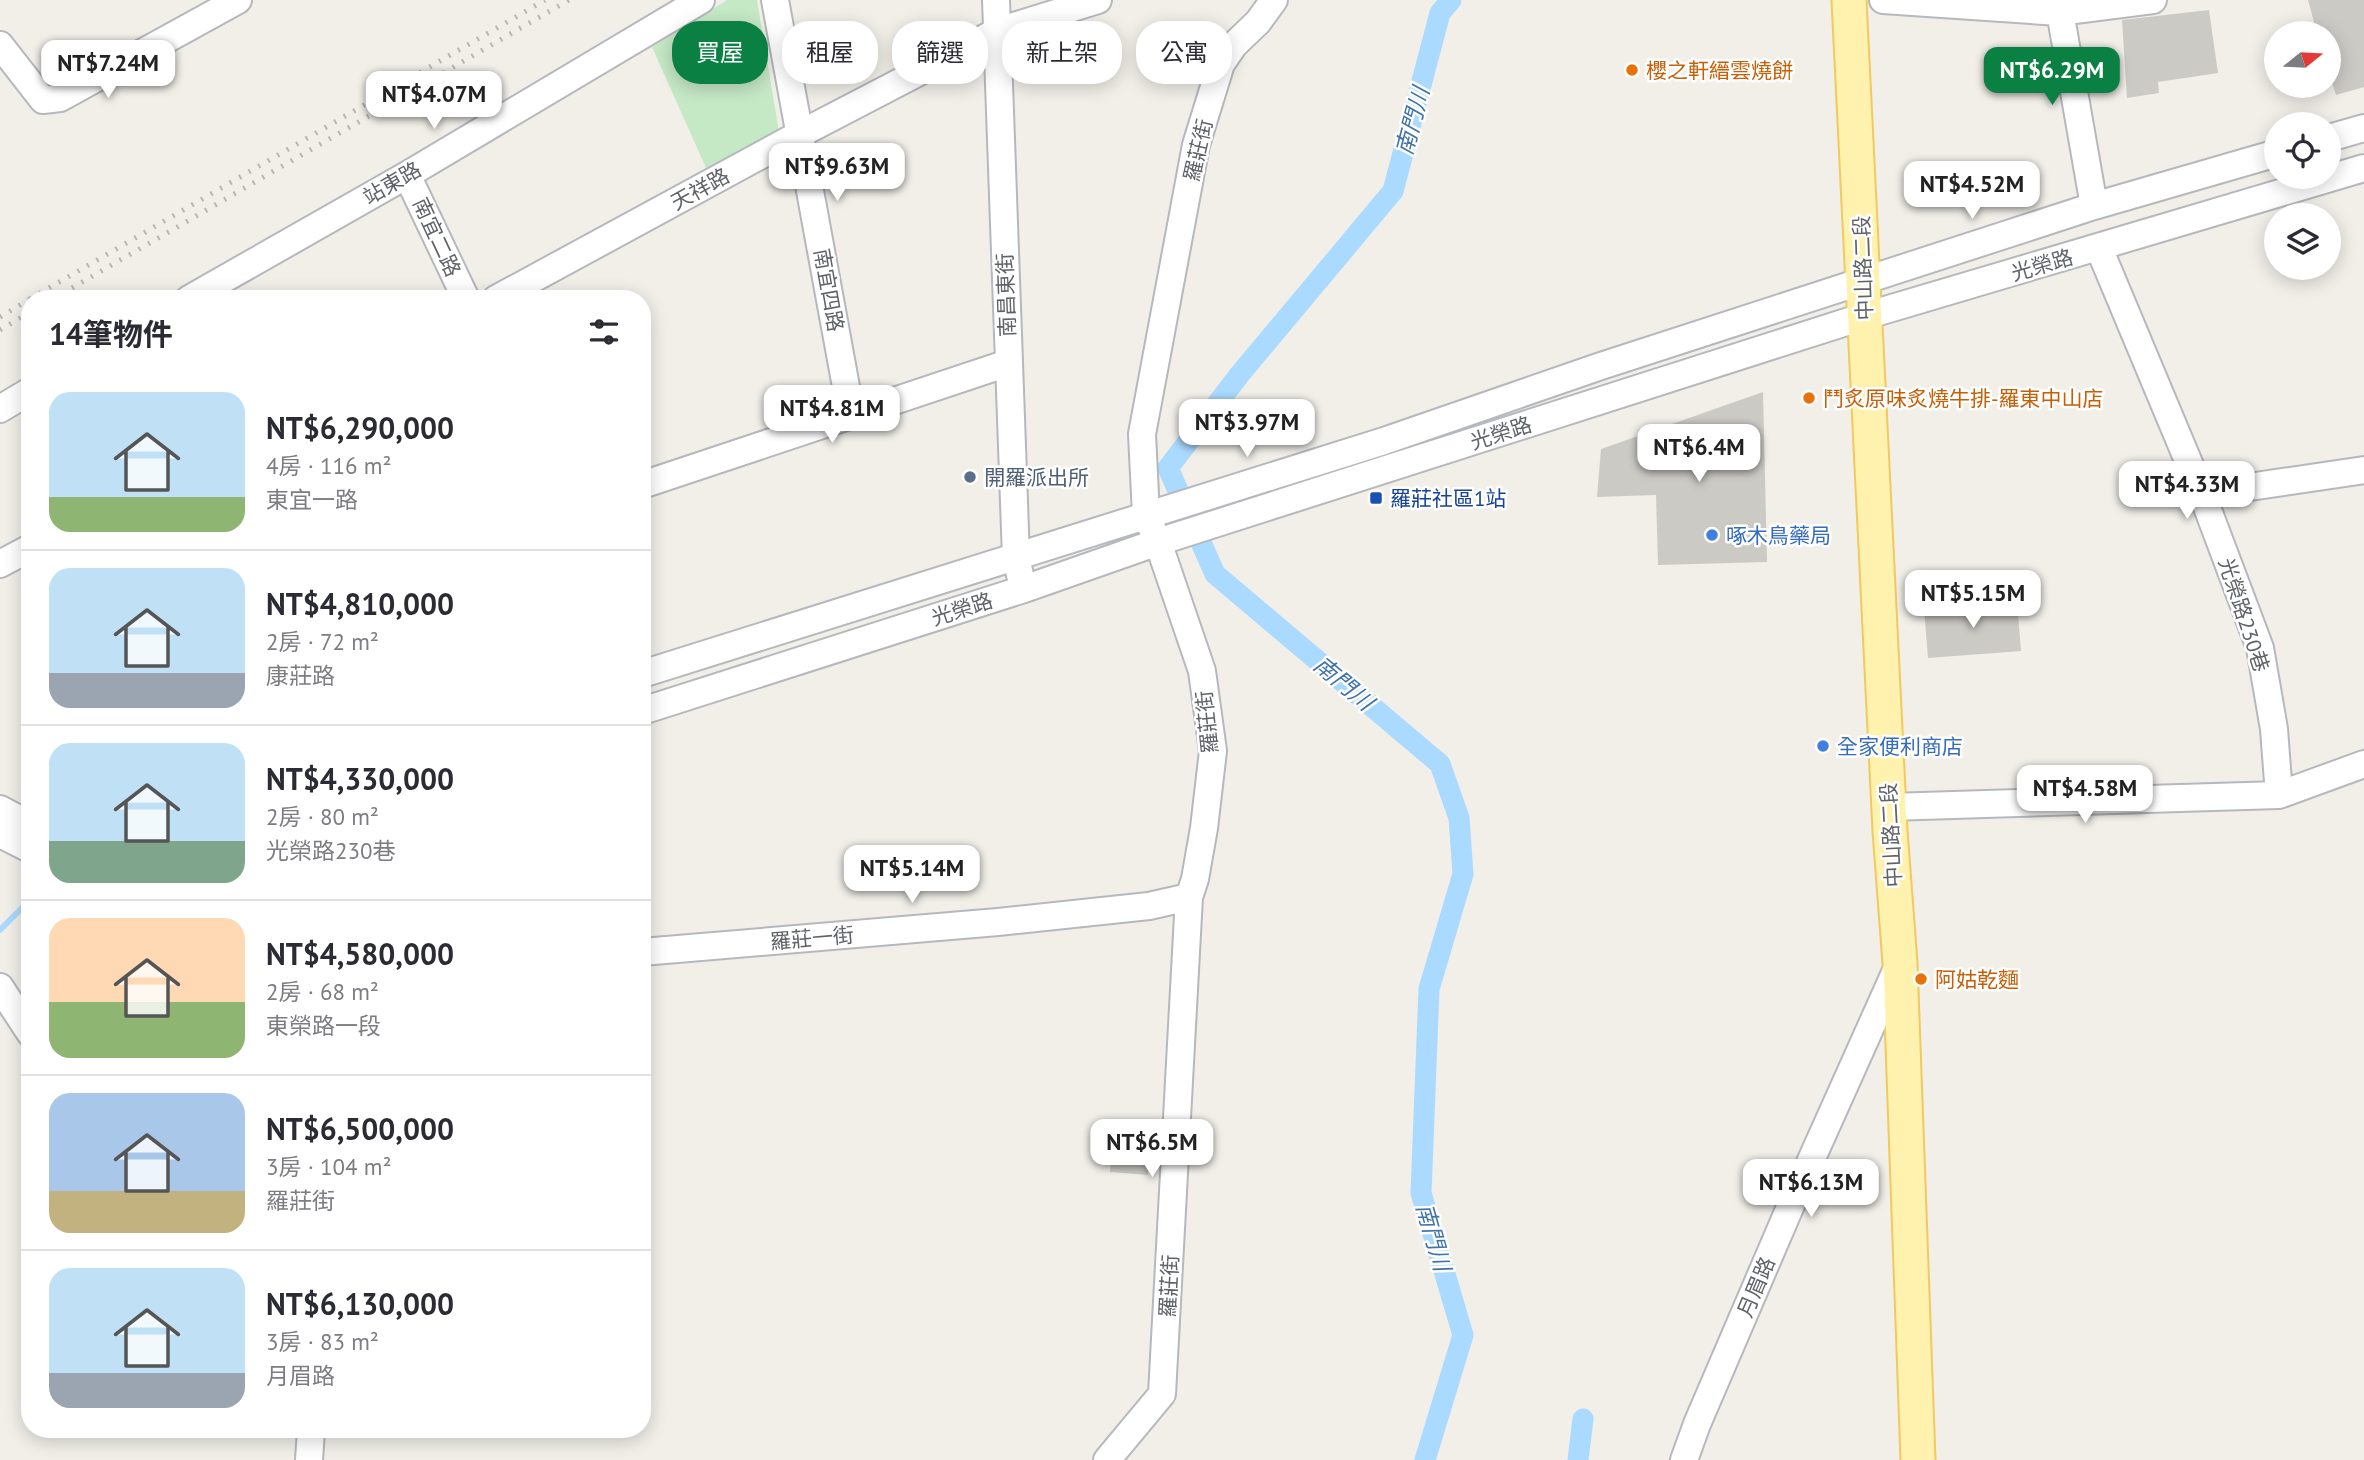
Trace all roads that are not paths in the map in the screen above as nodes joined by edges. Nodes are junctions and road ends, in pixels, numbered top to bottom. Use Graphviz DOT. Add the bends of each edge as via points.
graph roads {
  1 [pos="238,0"];
  2 [pos="701,0"];
  3 [pos="775,0"];
  4 [pos="996,0"];
  5 [pos="1098,0"];
  6 [pos="1274,0"];
  7 [pos="1849,0"];
  8 [pos="1883,0"];
  9 [pos="2154,0"];
  10 [pos="2059,6"];
  11 [pos="998,31"];
  12 [pos="0,45"];
  13 [pos="2364,128"];
  14 [pos="800,134"];
  15 [pos="2341,135"];
  16 [pos="2264,157"];
  17 [pos="2364,168"];
  18 [pos="407,175"];
  19 [pos="2094,206"];
  20 [pos="2099,248"];
  21 [pos="1865,281"];
  22 [pos="205,290"];
  23 [pos="462,290"];
  24 [pos="513,290"];
  25 [pos="1865,316"];
  26 [pos="1008,363"];
  27 [pos="21,396"];
  28 [pos="0,409"];
  29 [pos="851,414"];
  30 [pos="2364,470"];
  31 [pos="651,482"];
  32 [pos="2202,494"];
  33 [pos="1146,515"];
  34 [pos="1158,542"];
  35 [pos="21,553"];
  36 [pos="1016,558"];
  37 [pos="0,564"];
  38 [pos="1024,589"];
  39 [pos="651,671"];
  40 [pos="651,708"];
  41 [pos="2364,764"];
  42 [pos="2279,795"];
  43 [pos="1889,807"];
  44 [pos="0,809"];
  45 [pos="21,820"];
  46 [pos="0,834"];
  47 [pos="21,844"];
  48 [pos="1189,897"];
  49 [pos="651,951"];
  50 [pos="1900,963"];
  51 [pos="0,987"];
  52 [pos="21,1019"];
  53 [pos="310,1438"];
  54 [pos="309,1460"];
  55 [pos="1107,1460"];
  56 [pos="1684,1460"];
  57 [pos="1918,1460"];
  1 -- 12 [label="street" via="60,99 43,100"];
  2 -- 18 [label="street, 站東路"];
  3 -- 14 [label="street, 南宜四路"];
  4 -- 11 [label="street, 南昌東街"];
  5 -- 11 [label="street, 天祥路"];
  6 -- 33 [label="street, 羅莊街" via="1221,64 1196,145 1142,434"];
  7 -- 21 [label="main road, 中山路二段"];
  8 -- 10 [label="street"];
  9 -- 10 [label="street"];
  10 -- 19 [label="street"];
  11 -- 14 [label="street, 天祥路"];
  11 -- 26 [label="street, 南昌東街"];
  13 -- 15 [label="street"];
  14 -- 24 [label="street, 天祥路"];
  14 -- 29 [label="street, 南宜四路"];
  16 -- 19 [label="street, 光榮路"];
  17 -- 20 [label="street, 光榮路"];
  18 -- 22 [label="street, 站東路"];
  18 -- 23 [label="street, 南宜二路"];
  19 -- 21 [label="street, 光榮路"];
  20 -- 25 [label="street, 光榮路"];
  20 -- 32 [label="street, 光榮路230巷"];
  21 -- 25 [label="main road, 中山路二段"];
  21 -- 33 [label="street, 光榮路"];
  25 -- 34 [label="street, 光榮路"];
  25 -- 43 [label="main road, 中山路二段"];
  26 -- 29 [label="street"];
  26 -- 36 [label="street, 南昌東街"];
  27 -- 28 [label="street"];
  29 -- 31 [label="street"];
  30 -- 32 [label="street"];
  32 -- 42 [label="street, 光榮路230巷" via="2260,648 2274,729"];
  33 -- 34 [label="street, 羅莊街"];
  33 -- 36 [label="street, 光榮路"];
  34 -- 38 [label="street, 光榮路"];
  34 -- 48 [label="street, 羅莊街" via="1202,671 1213,751 1202,841"];
  35 -- 37 [label="street"];
  36 -- 38 [label="street, 南昌東街"];
  36 -- 39 [label="street, 光榮路"];
  38 -- 40 [label="street, 光榮路"];
  41 -- 42 [label="street"];
  42 -- 43 [label="street"];
  43 -- 50 [label="main road, 中山路二段"];
  44 -- 45 [label="street"];
  46 -- 47 [label="street"];
  48 -- 49 [label="street, 羅莊一街" via="1149,906 998,922"];
  48 -- 55 [label="street, 羅莊街" via="1162,1394"];
  50 -- 56 [label="street, 月眉路" via="1791,1205"];
  50 -- 57 [label="main road, 中山路二段"];
  51 -- 52 [label="street"];
  53 -- 54 [label="street"];
}
